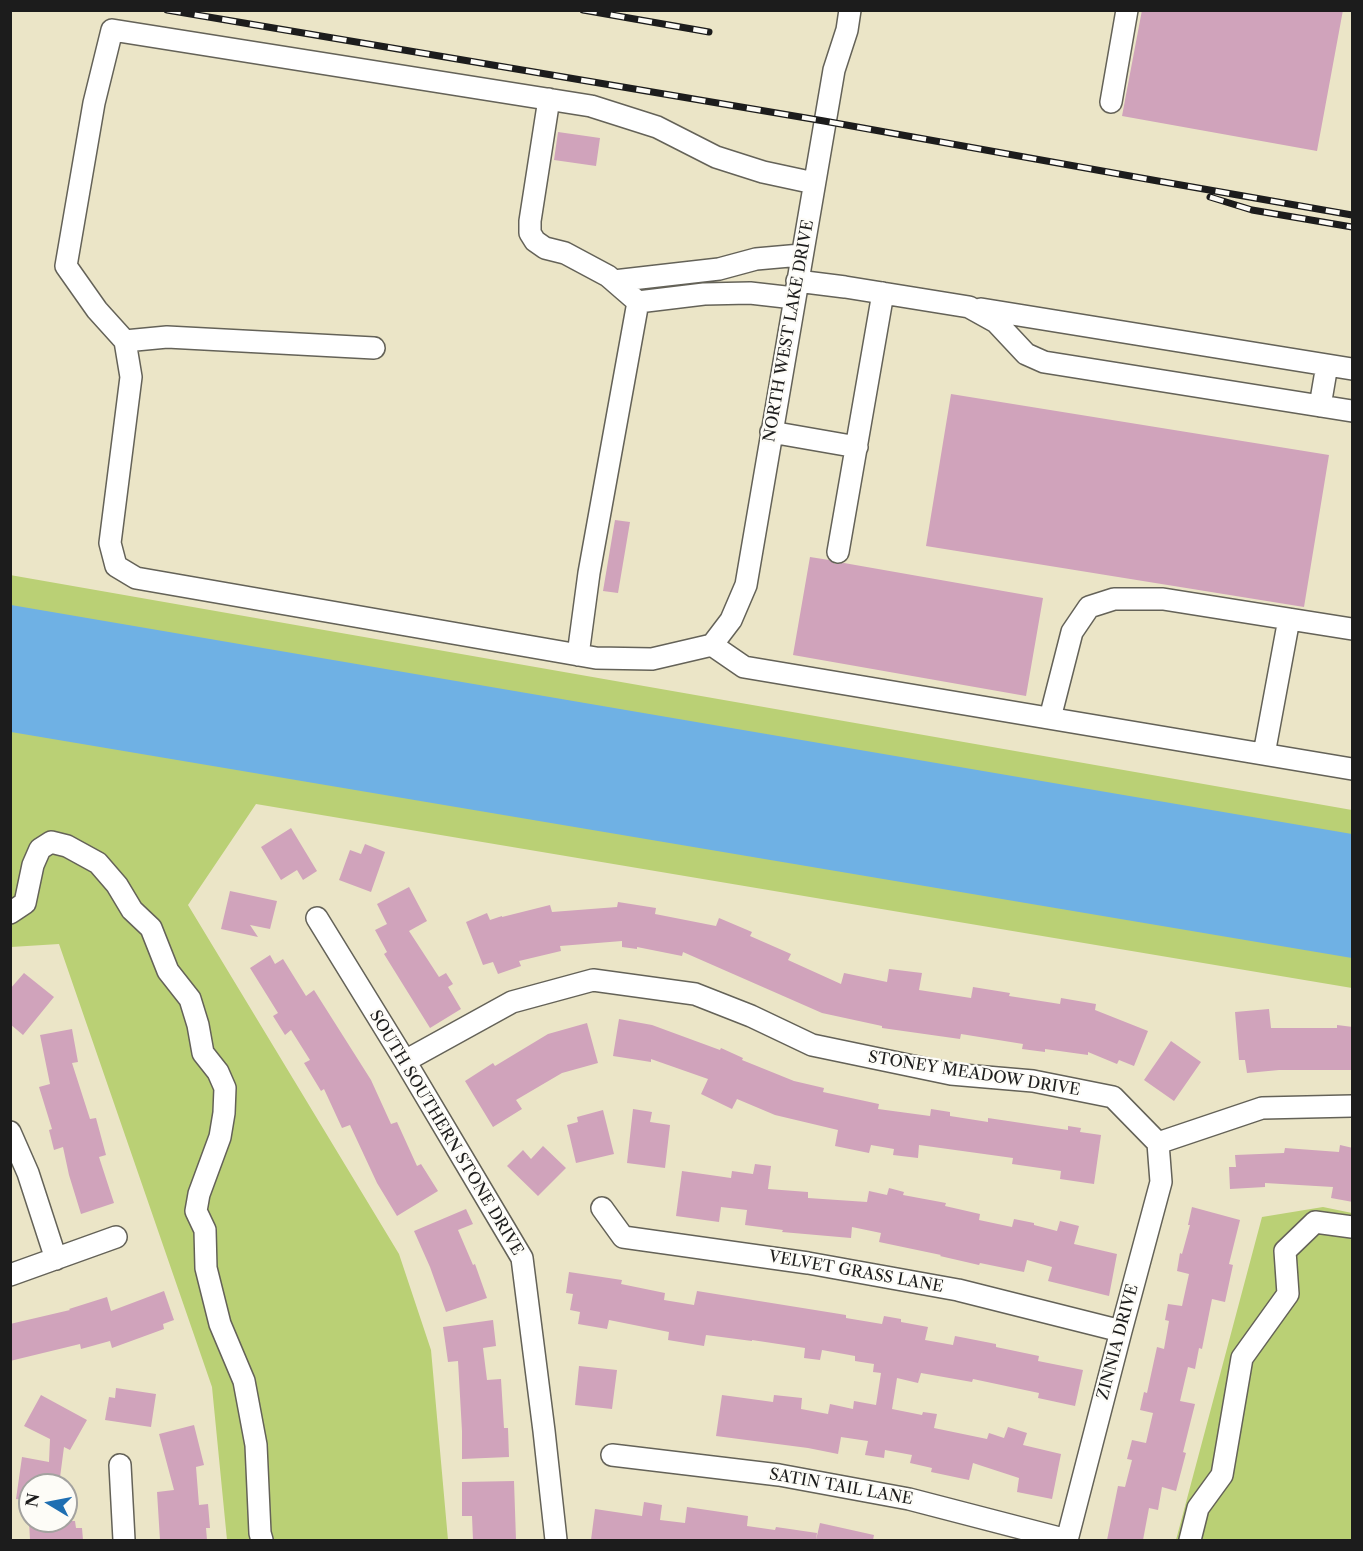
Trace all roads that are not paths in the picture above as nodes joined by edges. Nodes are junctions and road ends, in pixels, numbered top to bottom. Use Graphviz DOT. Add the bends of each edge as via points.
graph roads {
  1 [pos="1127,10"];
  2 [pos="848,20"];
  3 [pos="549,99"];
  4 [pos="1111,102"];
  5 [pos="814,183"];
  6 [pos="801,255"];
  7 [pos="714,260"];
  8 [pos="666,275"];
  9 [pos="614,281"];
  10 [pos="796,290"];
  11 [pos="883,293"];
  12 [pos="728,294"];
  13 [pos="678,297"];
  14 [pos="638,302"];
  15 [pos="969,307"];
  16 [pos="125,341"];
  17 [pos="374,348"];
  18 [pos="1327,365"];
  19 [pos="1353,369"];
  20 [pos="1320,406"];
  21 [pos="1353,411"];
  22 [pos="771,432"];
  23 [pos="857,447"];
  24 [pos="838,552"];
  25 [pos="1289,619"];
  26 [pos="1353,630"];
  27 [pos="712,645"];
  28 [pos="578,655"];
  29 [pos="1050,718"];
  30 [pos="1264,754"];
  31 [pos="1353,769"];
  32 [pos="10,913"];
  33 [pos="317,918"];
  34 [pos="405,1061"];
  35 [pos="1353,1106"];
  36 [pos="10,1132"];
  37 [pos="1158,1143"];
  38 [pos="602,1208"];
  39 [pos="1353,1227"];
  40 [pos="116,1237"];
  41 [pos="56,1259"];
  42 [pos="10,1275"];
  43 [pos="1121,1331"];
  44 [pos="612,1455"];
  45 [pos="120,1466"];
  46 [pos="124,1540"];
  47 [pos="262,1540"];
  48 [pos="555,1540"];
  49 [pos="1067,1540"];
  50 [pos="1190,1540"];
  1 -- 4 [label="street"];
  2 -- 5 [label="street, NORTH WEST LAKE DRIVE" via="834,70"];
  3 -- 5 [label="street" via="591,106 657,128 716,157"];
  3 -- 9 [label="street" via="530,233 545,248 565,253"];
  3 -- 16 [label="street" via="112,30 94,103 66,266"];
  5 -- 6 [label="street, NORTH WEST LAKE DRIVE"];
  6 -- 7 [label="street"];
  6 -- 10 [label="street, NORTH WEST LAKE DRIVE"];
  7 -- 8 [label="street"];
  7 -- 12 [label="street"];
  8 -- 9 [label="street"];
  8 -- 13 [label="street"];
  9 -- 14 [label="street"];
  10 -- 11 [label="street"];
  10 -- 12 [label="street"];
  10 -- 22 [label="street, NORTH WEST LAKE DRIVE"];
  11 -- 15 [label="street"];
  11 -- 23 [label="street"];
  12 -- 13 [label="street"];
  13 -- 14 [label="street"];
  14 -- 28 [label="street"];
  15 -- 18 [label="street"];
  15 -- 20 [label="street" via="996,322 1026,354 1044,362"];
  16 -- 17 [label="street" via="168,337"];
  16 -- 28 [label="street" via="131,377 110,543 116,566 136,578"];
  18 -- 19 [label="street"];
  18 -- 20 [label="street"];
  20 -- 21 [label="street"];
  22 -- 23 [label="street"];
  22 -- 27 [label="street, NORTH WEST LAKE DRIVE" via="746,585 731,620"];
  23 -- 24 [label="street"];
  25 -- 26 [label="street"];
  25 -- 29 [label="street" via="1164,599 1114,599 1089,607 1072,632"];
  25 -- 30 [label="street"];
  27 -- 28 [label="street" via="652,659"];
  27 -- 29 [label="street" via="744,667"];
  29 -- 30 [label="street"];
  30 -- 31 [label="street"];
  32 -- 47 [label="street" via="25,903 40,849 51,842 67,846 98,863 117,885 132,910 151,928 168,971 190,999 203,1053 225,1088 220,1137 196,1211 205,1230 206,1268 220,1324 244,1381 256,1445"];
  33 -- 34 [label="street, SOUTH SOUTHERN STONE DRIVE"];
  34 -- 37 [label="street, STONEY MEADOW DRIVE" via="512,1002 593,980 695,994 822,1048 951,1074 1033,1081 1113,1097"];
  34 -- 48 [label="street, SOUTH SOUTHERN STONE DRIVE" via="522,1258"];
  35 -- 37 [label="street" via="1262,1108"];
  36 -- 41 [label="street"];
  37 -- 43 [label="street, ZINNIA DRIVE" via="1161,1182"];
  38 -- 43 [label="street, VELVET GRASS LANE" via="623,1237 808,1263 958,1290"];
  39 -- 50 [label="street" via="1315,1222 1285,1251 1288,1294 1242,1358 1222,1475 1198,1508"];
  40 -- 41 [label="street"];
  41 -- 42 [label="street"];
  43 -- 49 [label="street, ZINNIA DRIVE"];
  44 -- 49 [label="street, SATIN TAIL LANE" via="779,1475 909,1499"];
  45 -- 46 [label="street"];
}
